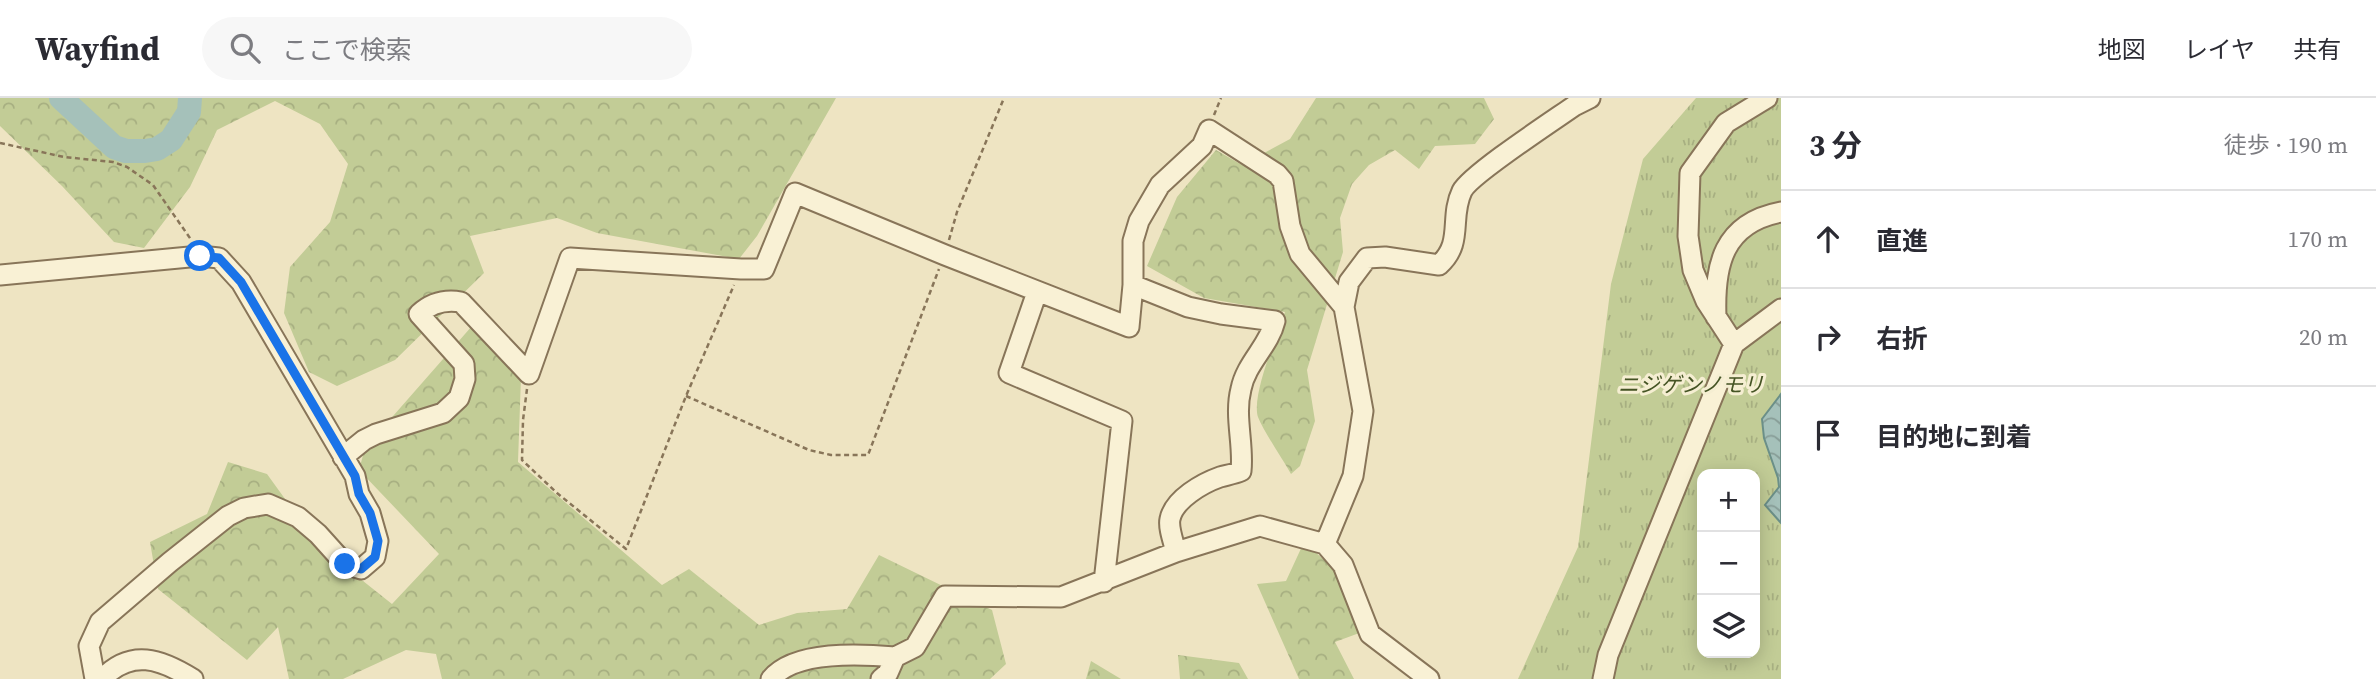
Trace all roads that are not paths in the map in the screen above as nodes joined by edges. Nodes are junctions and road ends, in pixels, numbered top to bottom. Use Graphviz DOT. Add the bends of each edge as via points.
graph roads {
  1 [pos="1590,98"];
  2 [pos="1768,98"];
  3 [pos="1781,212"];
  4 [pos="0,275"];
  5 [pos="1133,285"];
  6 [pos="1037,292"];
  7 [pos="1344,307"];
  8 [pos="1781,309"];
  9 [pos="1716,318"];
  10 [pos="1734,344"];
  11 [pos="343,457"];
  12 [pos="1325,544"];
  13 [pos="1176,552"];
  14 [pos="1104,582"];
  15 [pos="895,657"];
  16 [pos="95,679"];
  17 [pos="102,679"];
  18 [pos="193,679"];
  19 [pos="771,679"];
  20 [pos="881,679"];
  21 [pos="1429,679"];
  22 [pos="1603,679"];
  1 -- 7 [label="street" via="1463,188 1456,211 1455,242 1439,265 1367,258 1349,282"];
  2 -- 9 [label="street" via="1726,123 1690,173 1689,254 1699,288"];
  3 -- 9 [label="street" via="1761,216 1736,233 1717,269"];
  4 -- 11 [label="street" via="219,258 241,282"];
  5 -- 6 [label="street" via="1129,327"];
  5 -- 7 [label="street" via="1133,241 1139,221 1160,185 1202,146 1209,130 1283,181 1300,254"];
  5 -- 13 [label="street" via="1188,307 1275,321 1241,388 1241,471 1195,490 1177,506 1170,520"];
  6 -- 11 [label="street" via="795,193 764,269 570,258 529,374 461,302 429,305 419,314 464,364 459,398 443,413 376,434"];
  6 -- 14 [label="street" via="1009,373 1122,421"];
  7 -- 12 [label="street" via="1363,411 1353,476"];
  8 -- 10 [label="street"];
  9 -- 10 [label="street"];
  10 -- 22 [label="street" via="1608,655"];
  11 -- 16 [label="street" via="370,513 378,541 375,557 361,569 345,564 298,517 268,504 243,508 100,622 89,646"];
  12 -- 13 [label="street" via="1260,526"];
  12 -- 21 [label="street" via="1343,565 1370,634"];
  13 -- 14 [label="street"];
  14 -- 15 [label="street" via="1061,597 945,596 915,647"];
  15 -- 19 [label="street" via="828,657 791,665"];
  15 -- 20 [label="street"];
  17 -- 18 [label="street" via="112,668 132,659 156,660"];
}
